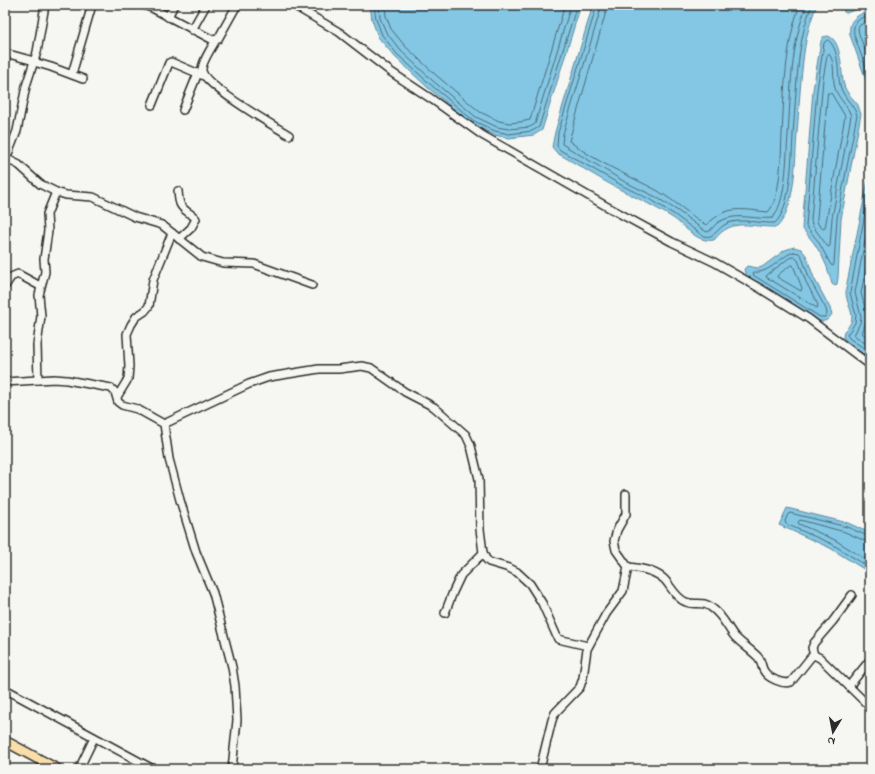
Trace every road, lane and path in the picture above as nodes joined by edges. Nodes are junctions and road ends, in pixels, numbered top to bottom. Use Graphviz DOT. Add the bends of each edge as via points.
graph roads {
  1 [pos="45,5"];
  2 [pos="92,5"];
  3 [pos="142,5"];
  4 [pos="174,5"];
  5 [pos="206,5"];
  6 [pos="237,5"];
  7 [pos="293,5"];
  8 [pos="168,17"];
  9 [pos="192,30"];
  10 [pos="216,40"];
  11 [pos="5,53"];
  12 [pos="36,62"];
  13 [pos="72,74"];
  14 [pos="201,75"];
  15 [pos="83,79"];
  16 [pos="152,105"];
  17 [pos="183,110"];
  18 [pos="289,135"];
  19 [pos="178,191"];
  20 [pos="56,192"];
  21 [pos="172,233"];
  22 [pos="179,239"];
  23 [pos="312,285"];
  24 [pos="5,286"];
  25 [pos="40,286"];
  26 [pos="870,365"];
  27 [pos="38,380"];
  28 [pos="5,382"];
  29 [pos="117,397"];
  30 [pos="164,424"];
  31 [pos="626,494"];
  32 [pos="483,552"];
  33 [pos="628,567"];
  34 [pos="852,595"];
  35 [pos="445,613"];
  36 [pos="588,646"];
  37 [pos="814,655"];
  38 [pos="870,660"];
  39 [pos="849,686"];
  40 [pos="5,689"];
  41 [pos="870,707"];
  42 [pos="94,738"];
  43 [pos="5,741"];
  44 [pos="57,769"];
  45 [pos="79,769"];
  46 [pos="152,769"];
  47 [pos="232,769"];
  48 [pos="540,769"];
  1 -- 12 [label="street"];
  2 -- 13 [label="street"];
  3 -- 8 [label="street"];
  4 -- 8 [label="street"];
  5 -- 9 [label="street"];
  6 -- 10 [label="street"];
  7 -- 26 [label="street" via="339,32 391,72 482,135 606,206 761,289 809,319"];
  8 -- 9 [label="street"];
  9 -- 10 [label="street" via="210,40"];
  10 -- 14 [label="street" via="203,64"];
  11 -- 12 [label="street"];
  12 -- 13 [label="street"];
  12 -- 20 [label="street" via="17,131 5,158 40,184"];
  13 -- 15 [label="street"];
  14 -- 16 [label="street" via="169,63"];
  14 -- 17 [label="street"];
  14 -- 18 [label="street" via="222,92"];
  19 -- 22 [label="street" via="181,207 196,219 192,228"];
  20 -- 21 [label="street" via="93,197 134,218 162,226"];
  20 -- 25 [label="street" via="47,214 45,272"];
  21 -- 22 [label="street"];
  21 -- 29 [label="street" via="153,280 149,306 136,317 127,334 128,379"];
  22 -- 23 [label="street" via="207,259 223,263 254,264"];
  24 -- 25 [label="street" via="14,274 18,274"];
  25 -- 27 [label="street"];
  27 -- 28 [label="street"];
  27 -- 29 [label="street" via="67,380 110,388"];
  29 -- 30 [label="street" via="122,405 137,409"];
  30 -- 32 [label="street" via="248,384 269,377 320,368 371,368 434,407 469,439 479,479"];
  30 -- 47 [label="street" via="169,459 180,500 196,552 213,593 232,667 237,720"];
  31 -- 33 [label="street" via="626,514 614,541 616,550"];
  32 -- 35 [label="street" via="461,576"];
  32 -- 36 [label="street" via="489,562 517,572 530,584 542,603 558,639"];
  33 -- 36 [label="street" via="623,592 606,614"];
  33 -- 37 [label="street" via="656,574 686,603 703,603 712,608 737,639 759,658 764,672 773,678 784,683 791,682"];
  34 -- 37 [label="street" via="814,643"];
  36 -- 48 [label="street" via="580,687 555,713"];
  37 -- 39 [label="street"];
  38 -- 39 [label="street"];
  39 -- 41 [label="street"];
  40 -- 42 [label="street"];
  42 -- 45 [label="street"];
  42 -- 46 [label="street"];
  43 -- 44 [label="main road"];
}
